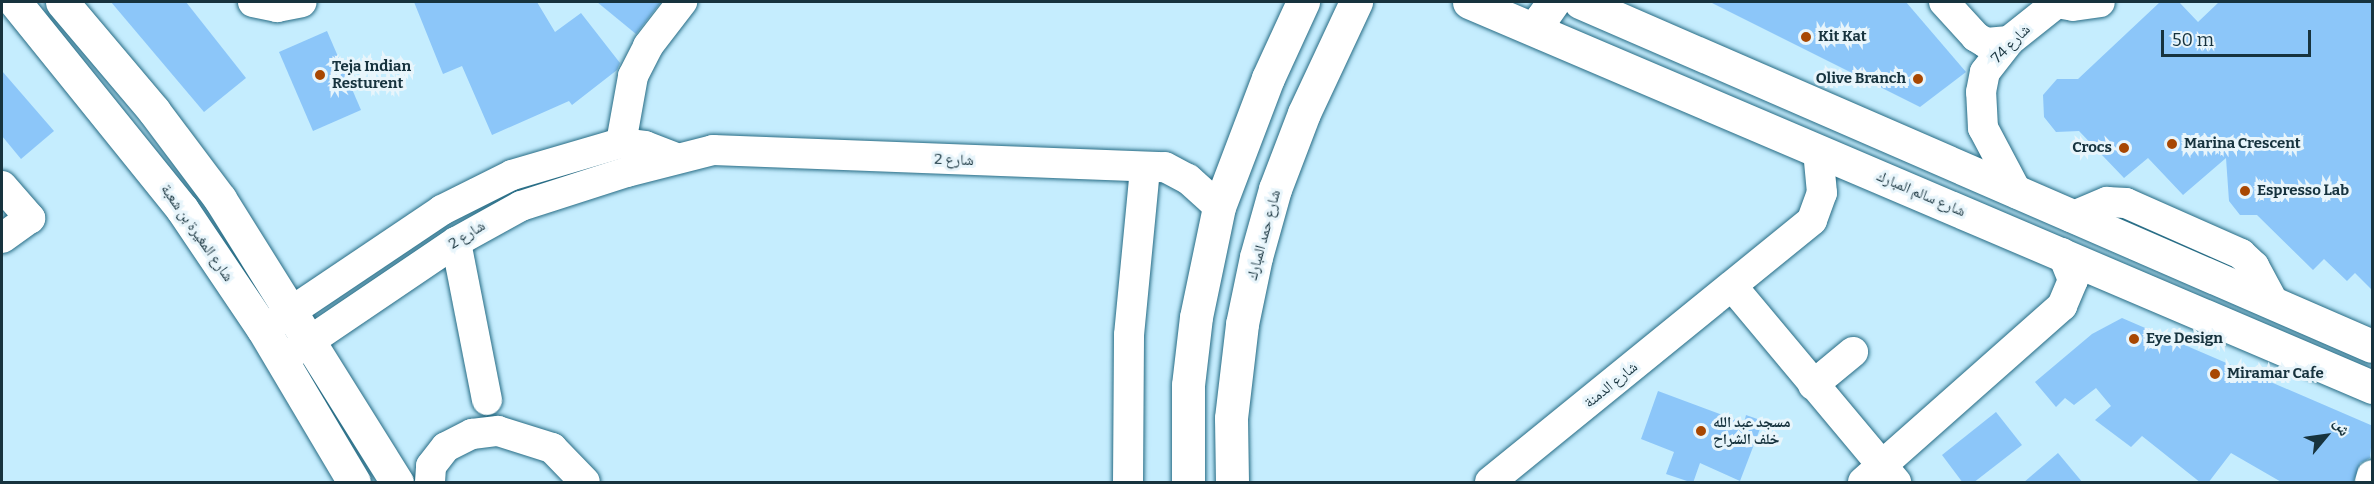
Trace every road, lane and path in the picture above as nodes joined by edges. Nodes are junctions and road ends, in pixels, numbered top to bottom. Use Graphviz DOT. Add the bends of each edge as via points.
graph roads {
  1 [pos="15,2"];
  2 [pos="62,2"];
  3 [pos="253,2"];
  4 [pos="302,2"];
  5 [pos="682,2"];
  6 [pos="1303,2"];
  7 [pos="1356,2"];
  8 [pos="1469,2"];
  9 [pos="1553,2"];
  10 [pos="1580,2"];
  11 [pos="1944,2"];
  12 [pos="2055,2"];
  13 [pos="2100,2"];
  14 [pos="1543,33"];
  15 [pos="2009,41"];
  16 [pos="621,143"];
  17 [pos="1818,151"];
  18 [pos="677,158"];
  19 [pos="1145,168"];
  20 [pos="2,186"];
  21 [pos="2018,194"];
  22 [pos="1219,207"];
  23 [pos="2,238"];
  24 [pos="456,242"];
  25 [pos="2062,253"];
  26 [pos="1732,286"];
  27 [pos="293,312"];
  28 [pos="263,329"];
  29 [pos="311,343"];
  30 [pos="2373,346"];
  31 [pos="1853,352"];
  32 [pos="281,359"];
  33 [pos="1813,385"];
  34 [pos="2373,387"];
  35 [pos="487,400"];
  36 [pos="2373,475"];
  37 [pos="1880,477"];
  38 [pos="1498,480"];
  39 [pos="354,483"];
  40 [pos="398,483"];
  41 [pos="429,483"];
  42 [pos="585,483"];
  43 [pos="1128,483"];
  44 [pos="1188,483"];
  45 [pos="1232,483"];
  46 [pos="2370,483"];
  1 -- 28 [label="main road, شارع المغيرة بن شعبة" via="182,209"];
  2 -- 27 [label="main road" via="154,111 220,199"];
  3 -- 4 [label="street" via="277,7"];
  5 -- 16 [label="street" via="648,46 633,76"];
  6 -- 22 [label="main road" via="1268,78"];
  7 -- 45 [label="main road, شارع حمد المبارك" via="1304,113 1275,189 1256,257 1242,324 1231,418"];
  8 -- 14 [label="main road, شارع سالم المبارك"];
  9 -- 14 [label="main road" via="1542,18"];
  10 -- 21 [label="main road"];
  11 -- 15 [label="street" via="1976,37 1986,43"];
  12 -- 13 [label="street" via="2073,6"];
  12 -- 15 [label="street, شارع 74"];
  14 -- 17 [label="main road, شارع سالم المبارك"];
  15 -- 21 [label="street, شارع 74" via="1985,72 1980,107 1989,143"];
  16 -- 18 [label="street" via="645,146"];
  16 -- 27 [label="street" via="548,162 476,191"];
  17 -- 25 [label="main road, شارع سالم المبارك"];
  17 -- 26 [label="street, شارع الدمنة" via="1822,193 1812,220"];
  18 -- 19 [label="street, شارع 2" via="713,150 759,150"];
  18 -- 24 [label="street, شارع 2" via="521,206"];
  19 -- 22 [label="street, شارع 2" via="1165,167 1177,172"];
  19 -- 43 [label="street" via="1129,335"];
  20 -- 23 [label="street" via="30,218"];
  21 -- 30 [label="main road"];
  22 -- 44 [label="main road" via="1196,317 1188,385"];
  24 -- 29 [label="street, شارع 2"];
  24 -- 35 [label="street"];
  25 -- 34 [label="main road, شارع سالم المبارك"];
  25 -- 37 [label="street" via="2073,280 2062,306"];
  26 -- 33 [label="street"];
  26 -- 38 [label="street, شارع الدمنة"];
  27 -- 28 [label="street"];
  27 -- 29 [label="main road"];
  28 -- 32 [label="main road, شارع المغيرة بن شعبة"];
  29 -- 32 [label="street, شارع 2"];
  29 -- 40 [label="main road"];
  31 -- 33 [label="street"];
  32 -- 39 [label="main road, شارع المغيرة بن شعبة"];
  33 -- 37 [label="street"];
  36 -- 46 [label="street"];
  41 -- 42 [label="street" via="431,466 446,447 472,434 498,431 552,448"];
}
